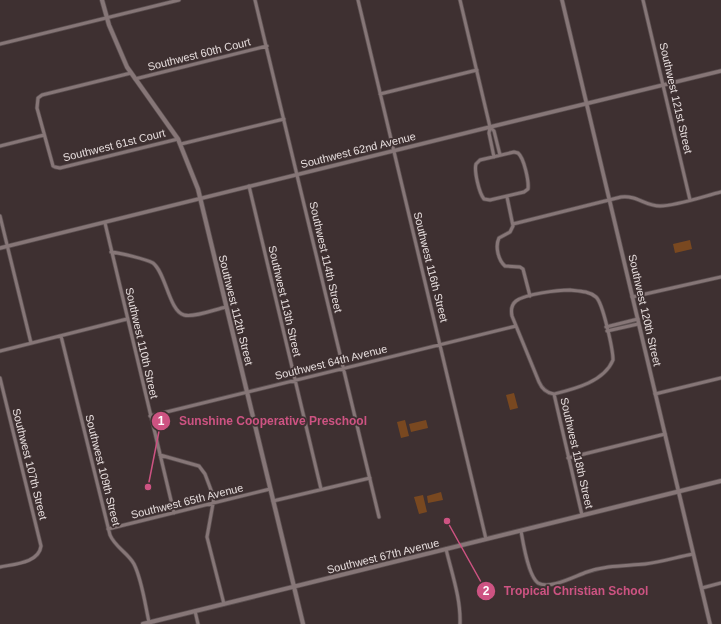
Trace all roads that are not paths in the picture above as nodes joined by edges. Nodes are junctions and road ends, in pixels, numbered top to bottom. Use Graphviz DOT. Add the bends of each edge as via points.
graph roads {
  1 [pos="102,0"];
  2 [pos="159,0"];
  3 [pos="179,0"];
  4 [pos="256,0"];
  5 [pos="358,0"];
  6 [pos="460,0"];
  7 [pos="562,0"];
  8 [pos="643,0"];
  9 [pos="160,5"];
  10 [pos="107,18"];
  11 [pos="0,44"];
  12 [pos="267,46"];
  13 [pos="477,70"];
  14 [pos="721,71"];
  15 [pos="131,73"];
  16 [pos="136,79"];
  17 [pos="663,85"];
  18 [pos="380,94"];
  19 [pos="587,103"];
  20 [pos="284,119"];
  21 [pos="490,127"];
  22 [pos="44,135"];
  23 [pos="178,139"];
  24 [pos="181,144"];
  25 [pos="0,146"];
  26 [pos="393,151"];
  27 [pos="500,155"];
  28 [pos="494,157"];
  29 [pos="297,175"];
  30 [pos="249,186"];
  31 [pos="721,192"];
  32 [pos="507,196"];
  33 [pos="200,199"];
  34 [pos="609,200"];
  35 [pos="690,200"];
  36 [pos="0,216"];
  37 [pos="105,223"];
  38 [pos="513,224"];
  39 [pos="7,246"];
  40 [pos="0,248"];
  41 [pos="111,252"];
  42 [pos="721,276"];
  43 [pos="530,296"];
  44 [pos="632,297"];
  45 [pos="226,307"];
  46 [pos="127,319"];
  47 [pos="638,322"];
  48 [pos="516,326"];
  49 [pos="606,327"];
  50 [pos="607,331"];
  51 [pos="61,336"];
  52 [pos="31,343"];
  53 [pos="440,345"];
  54 [pos="0,351"];
  55 [pos="343,368"];
  56 [pos="0,378"];
  57 [pos="721,378"];
  58 [pos="295,380"];
  59 [pos="247,392"];
  60 [pos="554,394"];
  61 [pos="655,394"];
  62 [pos="150,416"];
  63 [pos="665,434"];
  64 [pos="160,454"];
  65 [pos="568,458"];
  66 [pos="370,478"];
  67 [pos="721,481"];
  68 [pos="270,489"];
  69 [pos="321,490"];
  70 [pos="678,492"];
  71 [pos="273,501"];
  72 [pos="214,503"];
  73 [pos="174,513"];
  74 [pos="582,516"];
  75 [pos="379,517"];
  76 [pos="108,530"];
  77 [pos="521,531"];
  78 [pos="486,539"];
  79 [pos="446,549"];
  80 [pos="693,554"];
  81 [pos="0,567"];
  82 [pos="721,583"];
  83 [pos="294,587"];
  84 [pos="702,588"];
  85 [pos="224,604"];
  86 [pos="195,611"];
  87 [pos="149,622"];
  88 [pos="143,624"];
  89 [pos="198,624"];
  90 [pos="303,624"];
  91 [pos="460,624"];
  92 [pos="710,624"];
  1 -- 10 [label="main road, Southwest 112th Street"];
  2 -- 9 [label="street"];
  3 -- 9 [label="street"];
  4 -- 12 [label="street, Southwest 114th Street"];
  5 -- 18 [label="street, Southwest 116th Street"];
  6 -- 13 [label="street"];
  7 -- 19 [label="street, Southwest 120th Street"];
  8 -- 17 [label="street, Southwest 121st Street"];
  9 -- 10 [label="street"];
  10 -- 11 [label="street"];
  10 -- 15 [label="main road, Southwest 112th Street"];
  12 -- 16 [label="street, Southwest 60th Court"];
  12 -- 20 [label="street, Southwest 114th Street"];
  13 -- 18 [label="street"];
  13 -- 21 [label="street"];
  14 -- 17 [label="street, Southwest 62nd Avenue"];
  15 -- 16 [label="main road, Southwest 112th Street"];
  15 -- 22 [label="street" via="42,95 36,104"];
  16 -- 23 [label="main road, Southwest 112th Street"];
  17 -- 19 [label="street, Southwest 62nd Avenue"];
  17 -- 35 [label="street, Southwest 121st Street"];
  18 -- 26 [label="street, Southwest 116th Street"];
  19 -- 21 [label="street, Southwest 62nd Avenue"];
  19 -- 34 [label="street, Southwest 120th Street"];
  20 -- 24 [label="street, Southwest 61st Court"];
  20 -- 29 [label="street, Southwest 114th Street"];
  21 -- 26 [label="street, Southwest 62nd Avenue"];
  21 -- 27 [label="street" via="494,131"];
  21 -- 28 [label="street"];
  22 -- 23 [label="street, Southwest 61st Court" via="51,162 60,168"];
  22 -- 25 [label="street"];
  23 -- 24 [label="main road, Southwest 112th Street"];
  24 -- 33 [label="main road, Southwest 112th Street"];
  26 -- 29 [label="street, Southwest 62nd Avenue"];
  26 -- 53 [label="street, Southwest 116th Street"];
  27 -- 28 [label="street"];
  27 -- 32 [label="street" via="514,152 520,154 528,184 528,189 524,192"];
  28 -- 32 [label="street" via="480,160 476,164 481,194 484,199 490,200"];
  29 -- 30 [label="street, Southwest 62nd Avenue"];
  29 -- 55 [label="street, Southwest 114th Street"];
  30 -- 33 [label="street, Southwest 62nd Avenue"];
  30 -- 58 [label="street, Southwest 113th Street"];
  31 -- 35 [label="street"];
  32 -- 38 [label="street"];
  33 -- 37 [label="street, Southwest 62nd Avenue"];
  33 -- 45 [label="main road, Southwest 112th Street"];
  34 -- 35 [label="street" via="632,197 662,206"];
  34 -- 38 [label="street"];
  34 -- 44 [label="street, Southwest 120th Street"];
  36 -- 39 [label="street"];
  37 -- 39 [label="street, Southwest 62nd Avenue"];
  37 -- 41 [label="street, Southwest 110th Street"];
  38 -- 43 [label="street" via="512,230 498,240 499,254 505,266 523,269"];
  39 -- 40 [label="street, Southwest 62nd Avenue"];
  39 -- 52 [label="street"];
  41 -- 45 [label="street" via="154,264 182,315 192,316"];
  41 -- 46 [label="street, Southwest 110th Street"];
  42 -- 44 [label="street"];
  43 -- 48 [label="street" via="517,300 513,305 512,313"];
  43 -- 49 [label="street" via="564,290 591,294 600,302"];
  44 -- 47 [label="street, Southwest 120th Street"];
  45 -- 59 [label="main road, Southwest 112th Street"];
  46 -- 51 [label="street"];
  46 -- 62 [label="street, Southwest 110th Street"];
  47 -- 49 [label="street"];
  47 -- 50 [label="street"];
  47 -- 61 [label="street, Southwest 120th Street"];
  48 -- 53 [label="street, Southwest 64th Avenue"];
  48 -- 60 [label="street" via="541,387"];
  49 -- 50 [label="street"];
  50 -- 60 [label="street" via="611,364 599,377 588,383"];
  51 -- 52 [label="street"];
  51 -- 76 [label="street, Southwest 109th Street"];
  52 -- 54 [label="street"];
  53 -- 55 [label="street, Southwest 64th Avenue"];
  53 -- 78 [label="street, Southwest 116th Street"];
  55 -- 58 [label="street, Southwest 64th Avenue"];
  55 -- 66 [label="street, Southwest 114th Street"];
  56 -- 81 [label="street, Southwest 107th Street" via="41,549 39,554 30,560"];
  57 -- 61 [label="street"];
  58 -- 59 [label="street, Southwest 64th Avenue"];
  58 -- 69 [label="street, Southwest 113th Street"];
  59 -- 62 [label="street, Southwest 64th Avenue"];
  59 -- 68 [label="main road, Southwest 112th Street"];
  60 -- 65 [label="street, Southwest 118th Street"];
  61 -- 63 [label="street, Southwest 120th Street"];
  62 -- 64 [label="street, Southwest 110th Street"];
  63 -- 65 [label="street"];
  63 -- 70 [label="street, Southwest 120th Street"];
  64 -- 72 [label="street" via="202,468"];
  64 -- 73 [label="street, Southwest 110th Street"];
  65 -- 74 [label="street, Southwest 118th Street"];
  66 -- 69 [label="street"];
  66 -- 75 [label="street, Southwest 114th Street"];
  67 -- 70 [label="main road, Southwest 67th Avenue"];
  68 -- 71 [label="main road, Southwest 112th Street"];
  68 -- 72 [label="street, Southwest 65th Avenue"];
  69 -- 71 [label="street"];
  70 -- 74 [label="main road, Southwest 67th Avenue"];
  70 -- 80 [label="street, Southwest 120th Street"];
  71 -- 83 [label="main road, Southwest 112th Street"];
  72 -- 73 [label="street, Southwest 65th Avenue"];
  72 -- 85 [label="street" via="207,537"];
  73 -- 76 [label="street, Southwest 65th Avenue"];
  74 -- 77 [label="main road, Southwest 67th Avenue"];
  76 -- 87 [label="street, Southwest 109th Street" via="113,542 132,561"];
  77 -- 78 [label="main road, Southwest 67th Avenue"];
  77 -- 80 [label="street" via="532,574 535,580 542,584 552,584 601,568 653,563"];
  78 -- 79 [label="main road, Southwest 67th Avenue"];
  79 -- 83 [label="main road, Southwest 67th Avenue"];
  79 -- 91 [label="street" via="458,599"];
  80 -- 84 [label="street, Southwest 120th Street"];
  82 -- 84 [label="street"];
  83 -- 85 [label="main road, Southwest 67th Avenue"];
  83 -- 90 [label="main road, Southwest 112th Street"];
  84 -- 92 [label="street, Southwest 120th Street"];
  85 -- 86 [label="main road, Southwest 67th Avenue"];
  86 -- 87 [label="main road, Southwest 67th Avenue"];
  86 -- 89 [label="street"];
  87 -- 88 [label="main road, Southwest 67th Avenue"];
}
